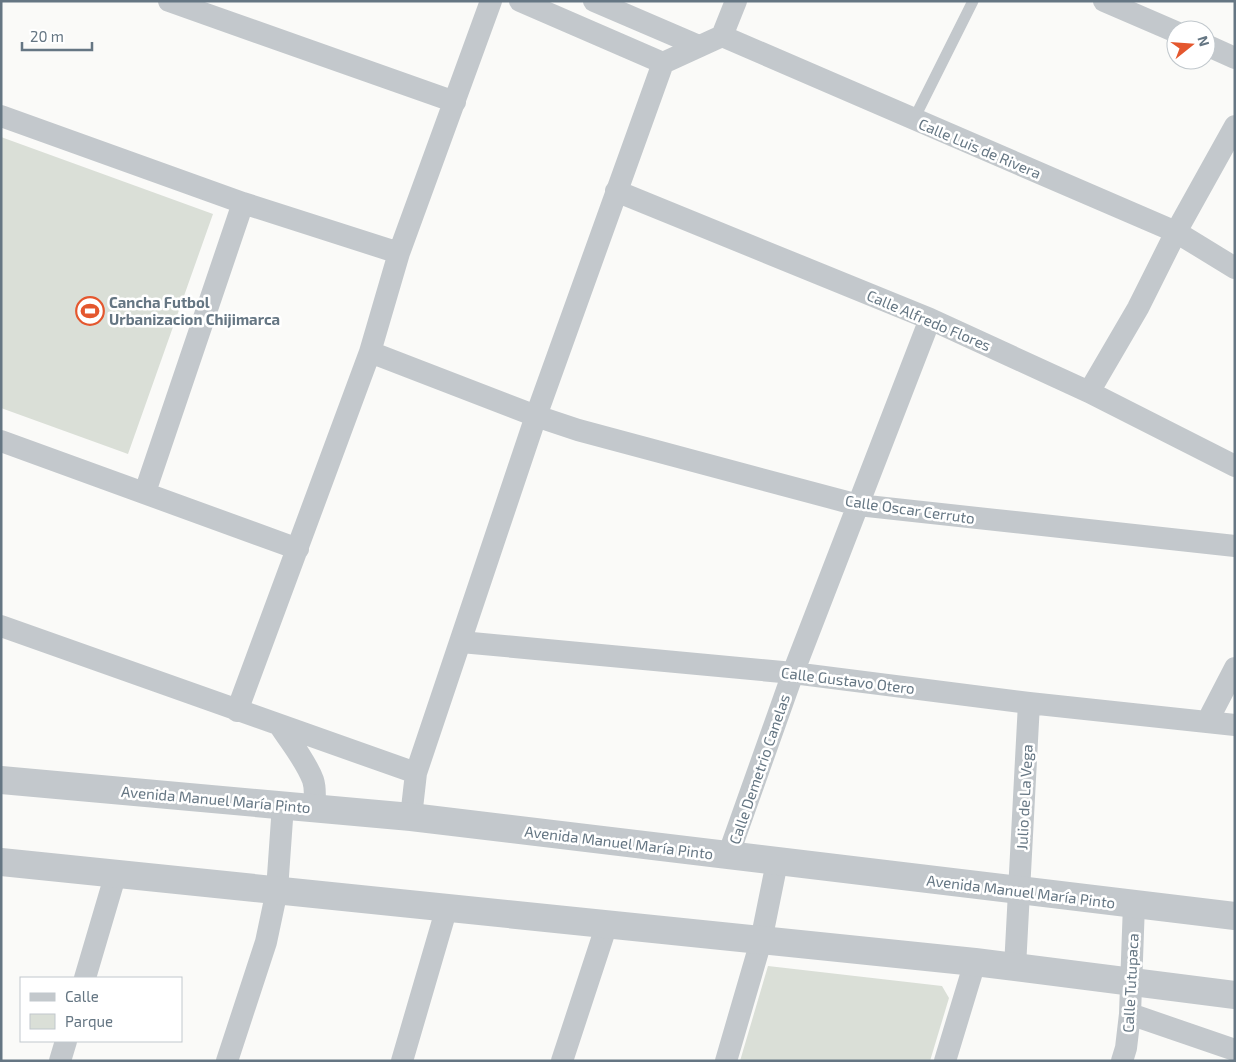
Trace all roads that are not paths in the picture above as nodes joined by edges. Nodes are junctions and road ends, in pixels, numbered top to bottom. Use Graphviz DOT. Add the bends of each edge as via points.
graph roads {
  1 [pos="169,1"];
  2 [pos="490,1"];
  3 [pos="520,1"];
  4 [pos="594,1"];
  5 [pos="736,1"];
  6 [pos="973,1"];
  7 [pos="1104,1"];
  8 [pos="1166,28"];
  9 [pos="722,36"];
  10 [pos="699,46"];
  11 [pos="1216,49"];
  12 [pos="1235,58"];
  13 [pos="663,63"];
  14 [pos="455,102"];
  15 [pos="1,116"];
  16 [pos="914,119"];
  17 [pos="1235,126"];
  18 [pos="616,191"];
  19 [pos="243,203"];
  20 [pos="1176,232"];
  21 [pos="399,253"];
  22 [pos="1235,268"];
  23 [pos="930,319"];
  24 [pos="370,352"];
  25 [pos="1088,392"];
  26 [pos="536,416"];
  27 [pos="1,441"];
  28 [pos="1235,466"];
  29 [pos="145,492"];
  30 [pos="858,505"];
  31 [pos="1235,546"];
  32 [pos="298,549"];
  33 [pos="1,626"];
  34 [pos="461,642"];
  35 [pos="1235,668"];
  36 [pos="793,673"];
  37 [pos="1030,703"];
  38 [pos="237,711"];
  39 [pos="1207,722"];
  40 [pos="1235,725"];
  41 [pos="280,726"];
  42 [pos="416,773"];
  43 [pos="1,780"];
  44 [pos="283,806"];
  45 [pos="314,808"];
  46 [pos="412,817"];
  47 [pos="728,856"];
  48 [pos="1,862"];
  49 [pos="778,862"];
  50 [pos="116,873"];
  51 [pos="277,890"];
  52 [pos="1018,891"];
  53 [pos="1134,904"];
  54 [pos="447,908"];
  55 [pos="1235,916"];
  56 [pos="607,924"];
  57 [pos="761,941"];
  58 [pos="974,962"];
  59 [pos="1015,967"];
  60 [pos="85,977"];
  61 [pos="1130,983"];
  62 [pos="1235,996"];
  63 [pos="1130,1014"];
  64 [pos="66,1042"];
  65 [pos="1235,1050"];
  66 [pos="60,1061"];
  67 [pos="227,1061"];
  68 [pos="402,1061"];
  69 [pos="562,1061"];
  70 [pos="726,1061"];
  71 [pos="945,1061"];
  72 [pos="1122,1061"];
  1 -- 14 [label="street"];
  2 -- 14 [label="street"];
  3 -- 13 [label="street"];
  4 -- 10 [label="street"];
  5 -- 9 [label="street"];
  6 -- 16 [label="lane"];
  7 -- 8 [label="street"];
  9 -- 10 [label="street"];
  9 -- 16 [label="street, Calle Luis de Rivera"];
  10 -- 13 [label="street"];
  11 -- 12 [label="street"];
  13 -- 18 [label="street"];
  14 -- 21 [label="street"];
  15 -- 19 [label="street"];
  16 -- 20 [label="street, Calle Luis de Rivera"];
  17 -- 20 [label="street"];
  18 -- 23 [label="street, Calle Alfredo Flores"];
  18 -- 26 [label="street"];
  19 -- 21 [label="street"];
  19 -- 29 [label="street"];
  20 -- 22 [label="street, Calle Luis de Rivera"];
  20 -- 25 [label="street" via="1138,308"];
  21 -- 24 [label="street"];
  23 -- 25 [label="street, Calle Alfredo Flores"];
  23 -- 30 [label="street, Calle Demetrio Canelas"];
  24 -- 26 [label="street, Calle Oscar Cerruto"];
  24 -- 32 [label="street"];
  25 -- 28 [label="street, Calle Alfredo Flores"];
  26 -- 30 [label="street, Calle Oscar Cerruto"];
  26 -- 34 [label="street"];
  27 -- 29 [label="street"];
  29 -- 32 [label="street"];
  30 -- 31 [label="street, Calle Oscar Cerruto"];
  30 -- 36 [label="street, Calle Demetrio Canelas"];
  32 -- 38 [label="street"];
  33 -- 38 [label="street"];
  34 -- 36 [label="street, Calle Gustavo Otero"];
  34 -- 42 [label="street"];
  35 -- 39 [label="street"];
  36 -- 37 [label="street, Calle Gustavo Otero"];
  36 -- 47 [label="street, Calle Demetrio Canelas"];
  37 -- 39 [label="street, Calle Gustavo Otero"];
  37 -- 52 [label="street, Julio de La Vega"];
  38 -- 41 [label="street"];
  39 -- 40 [label="street, Calle Gustavo Otero"];
  41 -- 42 [label="street"];
  41 -- 45 [label="street" via="313,780"];
  42 -- 46 [label="street"];
  43 -- 44 [label="street, Avenida Manuel María Pinto"];
  44 -- 45 [label="street, Avenida Manuel María Pinto"];
  44 -- 51 [label="street"];
  45 -- 46 [label="street, Avenida Manuel María Pinto"];
  46 -- 47 [label="street, Avenida Manuel María Pinto"];
  47 -- 49 [label="street, Avenida Manuel María Pinto"];
  48 -- 50 [label="street"];
  49 -- 52 [label="street, Avenida Manuel María Pinto"];
  49 -- 57 [label="street"];
  50 -- 51 [label="street"];
  50 -- 60 [label="street"];
  51 -- 54 [label="street"];
  51 -- 67 [label="street" via="266,942"];
  52 -- 53 [label="street, Avenida Manuel María Pinto"];
  52 -- 59 [label="street, Julio de La Vega"];
  53 -- 55 [label="street, Avenida Manuel María Pinto"];
  53 -- 61 [label="street, Calle Tutupaca"];
  54 -- 56 [label="street"];
  54 -- 68 [label="street"];
  56 -- 57 [label="street"];
  56 -- 69 [label="street"];
  57 -- 58 [label="street"];
  57 -- 70 [label="street"];
  58 -- 59 [label="street"];
  58 -- 71 [label="street"];
  59 -- 61 [label="street"];
  61 -- 62 [label="street"];
  61 -- 63 [label="street, Calle Tutupaca"];
  63 -- 65 [label="street"];
  63 -- 72 [label="street, Calle Tutupaca"];
  64 -- 66 [label="street"];
}
